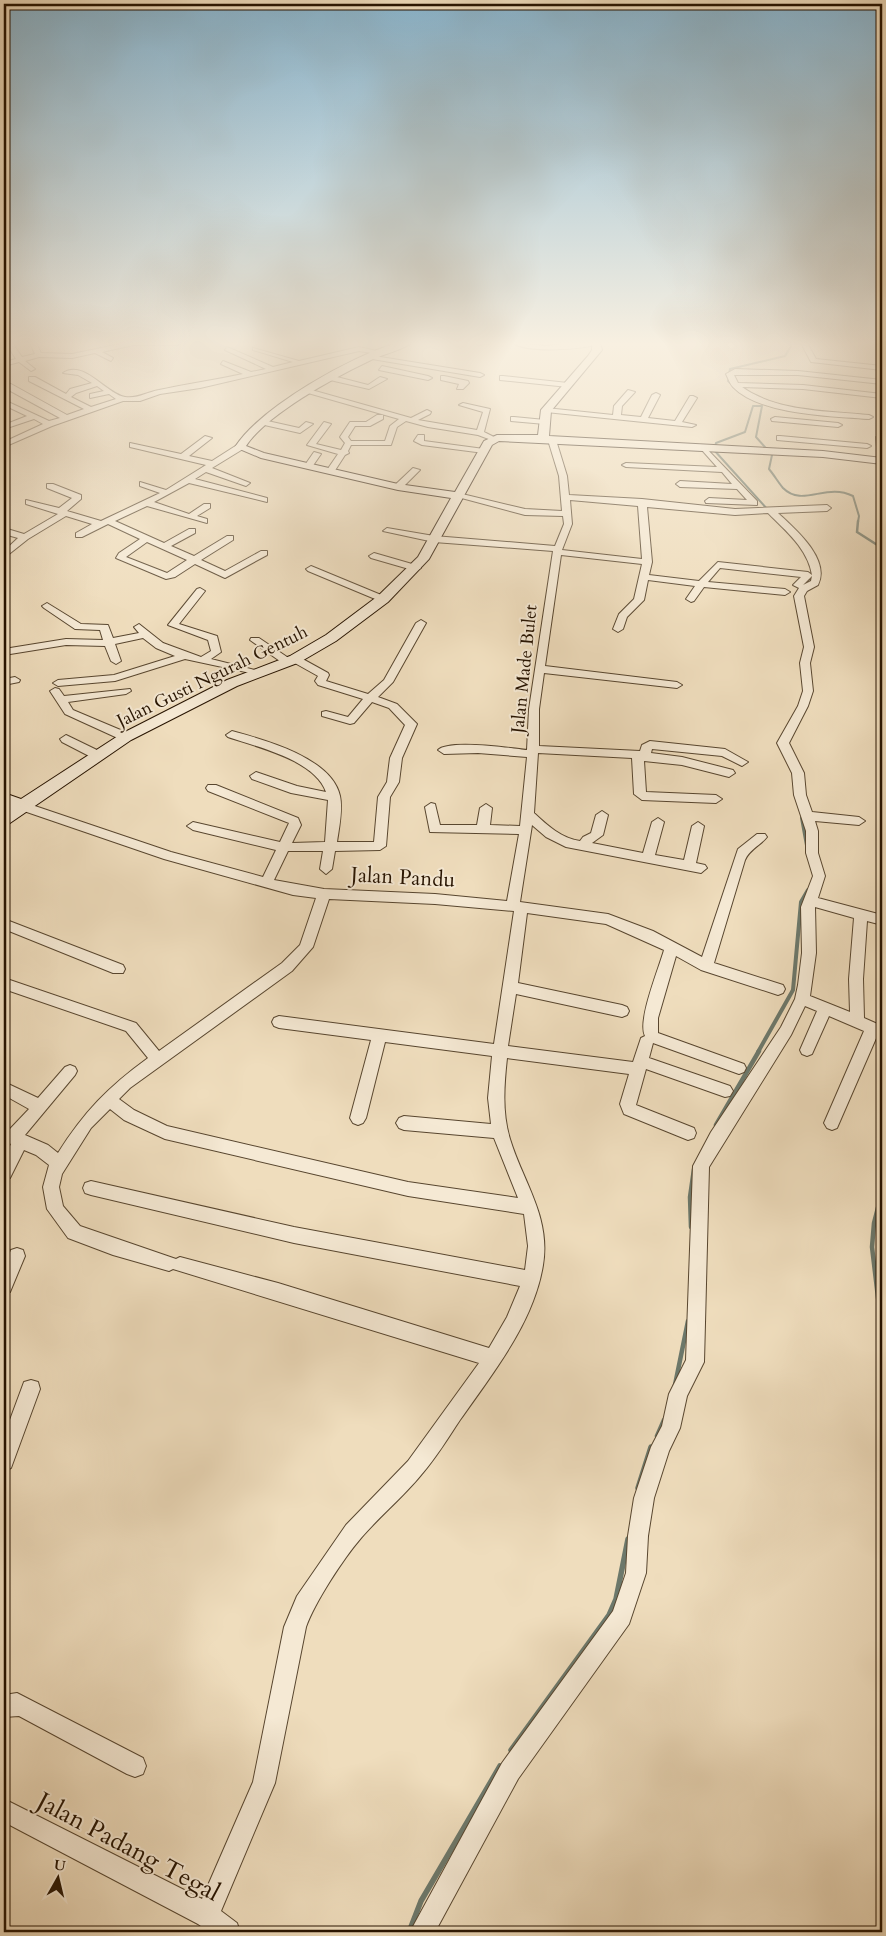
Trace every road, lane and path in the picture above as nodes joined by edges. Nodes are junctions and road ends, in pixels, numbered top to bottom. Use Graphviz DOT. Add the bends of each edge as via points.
graph roads {
  1 [pos="29,433"];
  2 [pos="250,433"];
  3 [pos="320,433"];
  4 [pos="347,433"];
  5 [pos="391,433"];
  6 [pos="480,433"];
  7 [pos="547,433"];
  8 [pos="779,433"];
  9 [pos="421,436"];
  10 [pos="208,438"];
  11 [pos="780,438"];
  12 [pos="494,439"];
  13 [pos="879,439"];
  14 [pos="548,440"];
  15 [pos="349,443"];
  16 [pos="4,445"];
  17 [pos="134,445"];
  18 [pos="866,446"];
  19 [pos="242,449"];
  20 [pos="705,449"];
  21 [pos="484,451"];
  22 [pos="345,452"];
  23 [pos="793,452"];
  24 [pos="317,454"];
  25 [pos="183,456"];
  26 [pos="882,459"];
  27 [pos="214,464"];
  28 [pos="309,465"];
  29 [pos="626,465"];
  30 [pos="204,469"];
  31 [pos="331,470"];
  32 [pos="416,470"];
  33 [pos="723,470"];
  34 [pos="188,480"];
  35 [pos="246,483"];
  36 [pos="144,484"];
  37 [pos="680,484"];
  38 [pos="50,486"];
  39 [pos="398,487"];
  40 [pos="738,487"];
  41 [pos="166,492"];
  42 [pos="458,496"];
  43 [pos="566,496"];
  44 [pos="680,499"];
  45 [pos="264,500"];
  46 [pos="29,502"];
  47 [pos="148,502"];
  48 [pos="642,502"];
  49 [pos="207,506"];
  50 [pos="827,508"];
  51 [pos="770,510"];
  52 [pos="63,512"];
  53 [pos="568,514"];
  54 [pos="190,517"];
  55 [pos="204,521"];
  56 [pos="104,522"];
  57 [pos="4,531"];
  58 [pos="192,531"];
  59 [pos="387,531"];
  60 [pos="79,536"];
  61 [pos="26,537"];
  62 [pos="230,538"];
  63 [pos="534,538"];
  64 [pos="146,539"];
  65 [pos="434,539"];
  66 [pos="165,546"];
  67 [pos="559,547"];
  68 [pos="264,553"];
  69 [pos="4,555"];
  70 [pos="374,556"];
  71 [pos="194,560"];
  72 [pos="647,562"];
  73 [pos="416,568"];
  74 [pos="311,570"];
  75 [pos="225,575"];
  76 [pos="643,577"];
  77 [pos="235,580"];
  78 [pos="702,584"];
  79 [pos="798,585"];
  80 [pos="200,592"];
  81 [pos="785,592"];
  82 [pos="383,599"];
  83 [pos="692,599"];
  84 [pos="47,606"];
  85 [pos="62,616"];
  86 [pos="48,623"];
  87 [pos="421,623"];
  88 [pos="618,629"];
  89 [pos="141,631"];
  90 [pos="255,640"];
  91 [pos="110,642"];
  92 [pos="4,652"];
  93 [pos="187,655"];
  94 [pos="205,659"];
  95 [pos="291,660"];
  96 [pos="116,661"];
  97 [pos="540,668"];
  98 [pos="255,674"];
  99 [pos="677,685"];
  100 [pos="126,690"];
  101 [pos="58,691"];
  102 [pos="370,698"];
  103 [pos="326,714"];
  104 [pos="232,735"];
  105 [pos="126,738"];
  106 [pos="66,739"];
  107 [pos="444,750"];
  108 [pos="533,751"];
  109 [pos="97,755"];
  110 [pos="641,756"];
  111 [pos="742,762"];
  112 [pos="729,774"];
  113 [pos="256,776"];
  114 [pos="212,788"];
  115 [pos="4,798"];
  116 [pos="335,798"];
  117 [pos="716,799"];
  118 [pos="24,805"];
  119 [pos="431,807"];
  120 [pos="486,808"];
  121 [pos="528,814"];
  122 [pos="602,815"];
  123 [pos="808,816"];
  124 [pos="4,819"];
  125 [pos="859,821"];
  126 [pos="658,822"];
  127 [pos="193,826"];
  128 [pos="698,826"];
  129 [pos="483,829"];
  130 [pos="526,830"];
  131 [pos="761,837"];
  132 [pos="584,846"];
  133 [pos="284,847"];
  134 [pos="329,848"];
  135 [pos="648,857"];
  136 [pos="326,869"];
  137 [pos="266,883"];
  138 [pos="324,894"];
  139 [pos="809,901"];
  140 [pos="517,906"];
  141 [pos="861,914"];
  142 [pos="882,920"];
  143 [pos="4,924"];
  144 [pos="672,947"];
  145 [pos="706,966"];
  146 [pos="118,969"];
  147 [pos="4,983"];
  148 [pos="510,988"];
  149 [pos="778,989"];
  150 [pos="802,999"];
  151 [pos="825,1008"];
  152 [pos="622,1011"];
  153 [pos="279,1022"];
  154 [pos="857,1023"];
  155 [pos="878,1030"];
  156 [pos="379,1036"];
  157 [pos="646,1042"];
  158 [pos="807,1050"];
  159 [pos="499,1052"];
  160 [pos="158,1060"];
  161 [pos="640,1065"];
  162 [pos="739,1068"];
  163 [pos="70,1072"];
  164 [pos="4,1088"];
  165 [pos="725,1091"];
  166 [pos="108,1099"];
  167 [pos="40,1107"];
  168 [pos="358,1118"];
  169 [pos="404,1123"];
  170 [pos="832,1123"];
  171 [pos="502,1132"];
  172 [pos="688,1133"];
  173 [pos="13,1137"];
  174 [pos="58,1163"];
  175 [pos="4,1173"];
  176 [pos="91,1188"];
  177 [pos="530,1207"];
  178 [pos="17,1256"];
  179 [pos="531,1280"];
  180 [pos="4,1286"];
  181 [pos="493,1358"];
  182 [pos="31,1389"];
  183 [pos="4,1461"];
  184 [pos="4,1706"];
  185 [pos="135,1766"];
  186 [pos="4,1810"];
  187 [pos="207,1915"];
  188 [pos="228,1932"];
  189 [pos="422,1932"];
  1 -- 16 [label="street"];
  2 -- 19 [label="main road"];
  3 -- 22 [label="street" via="311,446"];
  4 -- 15 [label="street" via="344,437"];
  5 -- 15 [label="street" via="388,443"];
  6 -- 12 [label="street"];
  7 -- 14 [label="main road"];
  8 -- 11 [label="street"];
  9 -- 21 [label="street" via="418,441 422,443"];
  10 -- 25 [label="street"];
  11 -- 18 [label="street"];
  11 -- 23 [label="street"];
  12 -- 14 [label="main road"];
  12 -- 21 [label="main road, Jalan Gusti Ngurah Gentuh"];
  13 -- 26 [label="street"];
  14 -- 20 [label="main road"];
  14 -- 43 [label="street, Jalan Made Bulet" via="561,468"];
  15 -- 22 [label="street"];
  17 -- 25 [label="street"];
  19 -- 27 [label="street"];
  19 -- 28 [label="street"];
  20 -- 23 [label="main road"];
  20 -- 33 [label="street"];
  21 -- 42 [label="main road, Jalan Gusti Ngurah Gentuh"];
  22 -- 31 [label="street"];
  23 -- 26 [label="main road"];
  24 -- 28 [label="street"];
  25 -- 27 [label="street"];
  27 -- 30 [label="street"];
  28 -- 31 [label="street"];
  29 -- 33 [label="street"];
  30 -- 34 [label="street"];
  30 -- 35 [label="street"];
  31 -- 39 [label="street"];
  32 -- 39 [label="street"];
  33 -- 40 [label="street"];
  34 -- 41 [label="street"];
  34 -- 45 [label="street"];
  36 -- 41 [label="street"];
  37 -- 40 [label="street"];
  38 -- 52 [label="street" via="78,497"];
  39 -- 42 [label="street"];
  40 -- 44 [label="street" via="754,503"];
  41 -- 47 [label="street"];
  42 -- 53 [label="street" via="525,512"];
  42 -- 65 [label="main road, Jalan Gusti Ngurah Gentuh"];
  43 -- 48 [label="street"];
  43 -- 53 [label="street, Jalan Made Bulet"];
  46 -- 52 [label="street"];
  47 -- 54 [label="street"];
  47 -- 56 [label="street"];
  48 -- 51 [label="street" via="735,512"];
  48 -- 72 [label="street"];
  49 -- 54 [label="street"];
  50 -- 51 [label="street"];
  51 -- 123 [label="street" via="812,556 817,568 816,581 803,589 799,596 809,647 805,663 808,691 783,743 797,769 800,795"];
  52 -- 56 [label="street"];
  52 -- 61 [label="street"];
  53 -- 67 [label="street, Jalan Made Bulet" via="567,528"];
  54 -- 55 [label="street"];
  56 -- 60 [label="street"];
  56 -- 64 [label="street"];
  57 -- 61 [label="street"];
  58 -- 66 [label="street"];
  59 -- 65 [label="street"];
  61 -- 69 [label="street"];
  62 -- 71 [label="street"];
  63 -- 67 [label="street"];
  64 -- 66 [label="street"];
  64 -- 71 [label="street" via="122,558 166,576"];
  65 -- 67 [label="street"];
  65 -- 73 [label="main road, Jalan Gusti Ngurah Gentuh"];
  66 -- 71 [label="street"];
  67 -- 72 [label="street"];
  67 -- 97 [label="street, Jalan Made Bulet"];
  68 -- 75 [label="street"];
  70 -- 73 [label="street"];
  71 -- 75 [label="street"];
  72 -- 76 [label="street"];
  73 -- 82 [label="main road, Jalan Gusti Ngurah Gentuh"];
  74 -- 82 [label="street"];
  75 -- 77 [label="street"];
  76 -- 78 [label="street"];
  76 -- 88 [label="street" via="639,600 622,616"];
  78 -- 79 [label="street" via="718,565 808,575"];
  78 -- 81 [label="street"];
  78 -- 83 [label="street"];
  80 -- 94 [label="street" via="173,625 214,638 216,652"];
  82 -- 95 [label="main road, Jalan Gusti Ngurah Gentuh" via="330,638"];
  84 -- 85 [label="street"];
  85 -- 86 [label="street"];
  85 -- 91 [label="street" via="81,628 104,627"];
  87 -- 102 [label="street" via="388,682"];
  89 -- 91 [label="street"];
  89 -- 93 [label="street" via="156,644"];
  90 -- 95 [label="street"];
  91 -- 92 [label="street" via="66,642"];
  91 -- 96 [label="street"];
  93 -- 94 [label="street"];
  93 -- 101 [label="street" via="116,678"];
  94 -- 98 [label="street"];
  95 -- 98 [label="main road, Jalan Gusti Ngurah Gentuh"];
  95 -- 102 [label="street" via="324,675 322,683"];
  97 -- 99 [label="street"];
  97 -- 108 [label="street, Jalan Made Bulet" via="534,709"];
  98 -- 105 [label="main road, Jalan Gusti Ngurah Gentuh"];
  100 -- 101 [label="street"];
  101 -- 105 [label="street" via="69,712"];
  102 -- 103 [label="street" via="350,721"];
  102 -- 134 [label="street" via="394,706 412,726 396,758 393,782 384,796 381,845 375,848"];
  104 -- 116 [label="street" via="293,757 311,767 327,780"];
  105 -- 109 [label="main road, Jalan Gusti Ngurah Gentuh"];
  106 -- 109 [label="street"];
  107 -- 108 [label="street"];
  108 -- 110 [label="street"];
  108 -- 121 [label="street, Jalan Made Bulet"];
  109 -- 118 [label="main road, Jalan Gusti Ngurah Gentuh"];
  110 -- 111 [label="street" via="650,745 725,753"];
  110 -- 112 [label="street"];
  110 -- 117 [label="street" via="642,796"];
  113 -- 116 [label="street" via="295,790"];
  114 -- 133 [label="street" via="292,819 294,825"];
  115 -- 118 [label="main road, Jalan Pandu"];
  116 -- 134 [label="street"];
  118 -- 124 [label="main road, Jalan Gusti Ngurah Gentuh"];
  118 -- 137 [label="street, Jalan Pandu" via="168,856"];
  119 -- 129 [label="street" via="434,829"];
  120 -- 129 [label="street"];
  121 -- 130 [label="street, Jalan Made Bulet"];
  121 -- 132 [label="street" via="555,838"];
  122 -- 132 [label="street" via="597,835 587,840"];
  123 -- 125 [label="street"];
  123 -- 139 [label="street" via="812,853 819,876"];
  126 -- 135 [label="street"];
  127 -- 133 [label="street"];
  128 -- 135 [label="street" via="695,867"];
  129 -- 130 [label="street"];
  130 -- 140 [label="street, Jalan Made Bulet"];
  131 -- 145 [label="street" via="744,849"];
  132 -- 135 [label="street"];
  133 -- 134 [label="street"];
  133 -- 137 [label="street"];
  134 -- 136 [label="street"];
  137 -- 138 [label="street, Jalan Pandu"];
  138 -- 140 [label="street, Jalan Pandu"];
  138 -- 160 [label="street" via="303,951 287,967"];
  139 -- 141 [label="street"];
  139 -- 150 [label="street" via="809,953"];
  140 -- 144 [label="street, Jalan Pandu" via="608,920"];
  140 -- 148 [label="street, Jalan Made Bulet"];
  141 -- 142 [label="street"];
  141 -- 154 [label="street" via="856,979"];
  143 -- 146 [label="street"];
  144 -- 145 [label="street, Jalan Pandu"];
  144 -- 162 [label="street" via="651,1018 650,1032 653,1037"];
  145 -- 149 [label="street, Jalan Pandu"];
  147 -- 160 [label="street" via="131,1027"];
  148 -- 152 [label="street"];
  148 -- 159 [label="street, Jalan Made Bulet"];
  150 -- 151 [label="street"];
  150 -- 189 [label="street" via="701,1166 695,1362 678,1394 672,1428 661,1447 644,1498 636,1573 622,1617 510,1771"];
  151 -- 154 [label="street"];
  151 -- 158 [label="street"];
  153 -- 156 [label="street"];
  154 -- 155 [label="street"];
  155 -- 170 [label="street"];
  156 -- 159 [label="street"];
  156 -- 168 [label="street"];
  157 -- 161 [label="street"];
  159 -- 161 [label="street"];
  159 -- 171 [label="street, Jalan Made Bulet" via="496,1099"];
  160 -- 166 [label="street"];
  161 -- 165 [label="street"];
  161 -- 172 [label="street" via="629,1109"];
  163 -- 167 [label="street"];
  164 -- 167 [label="street"];
  166 -- 174 [label="street" via="86,1123"];
  166 -- 177 [label="street" via="129,1115 165,1132 408,1190"];
  167 -- 173 [label="street"];
  169 -- 171 [label="street"];
  171 -- 177 [label="street, Jalan Made Bulet"];
  173 -- 174 [label="street" via="42,1150"];
  173 -- 175 [label="street"];
  174 -- 181 [label="street" via="52,1177 52,1200 55,1209 74,1232 113,1247 278,1292"];
  176 -- 179 [label="street" via="294,1235"];
  177 -- 179 [label="street, Jalan Made Bulet" via="536,1247"];
  178 -- 180 [label="street"];
  179 -- 181 [label="street, Jalan Made Bulet" via="519,1315"];
  181 -- 187 [label="street, Jalan Made Bulet" via="415,1468 353,1532 304,1603 295,1627 264,1783"];
  182 -- 183 [label="street"];
  184 -- 185 [label="street" via="17,1704 25,1707"];
  186 -- 187 [label="street, Jalan Padang Tegal"];
  187 -- 188 [label="street, Jalan Padang Tegal"];
}
